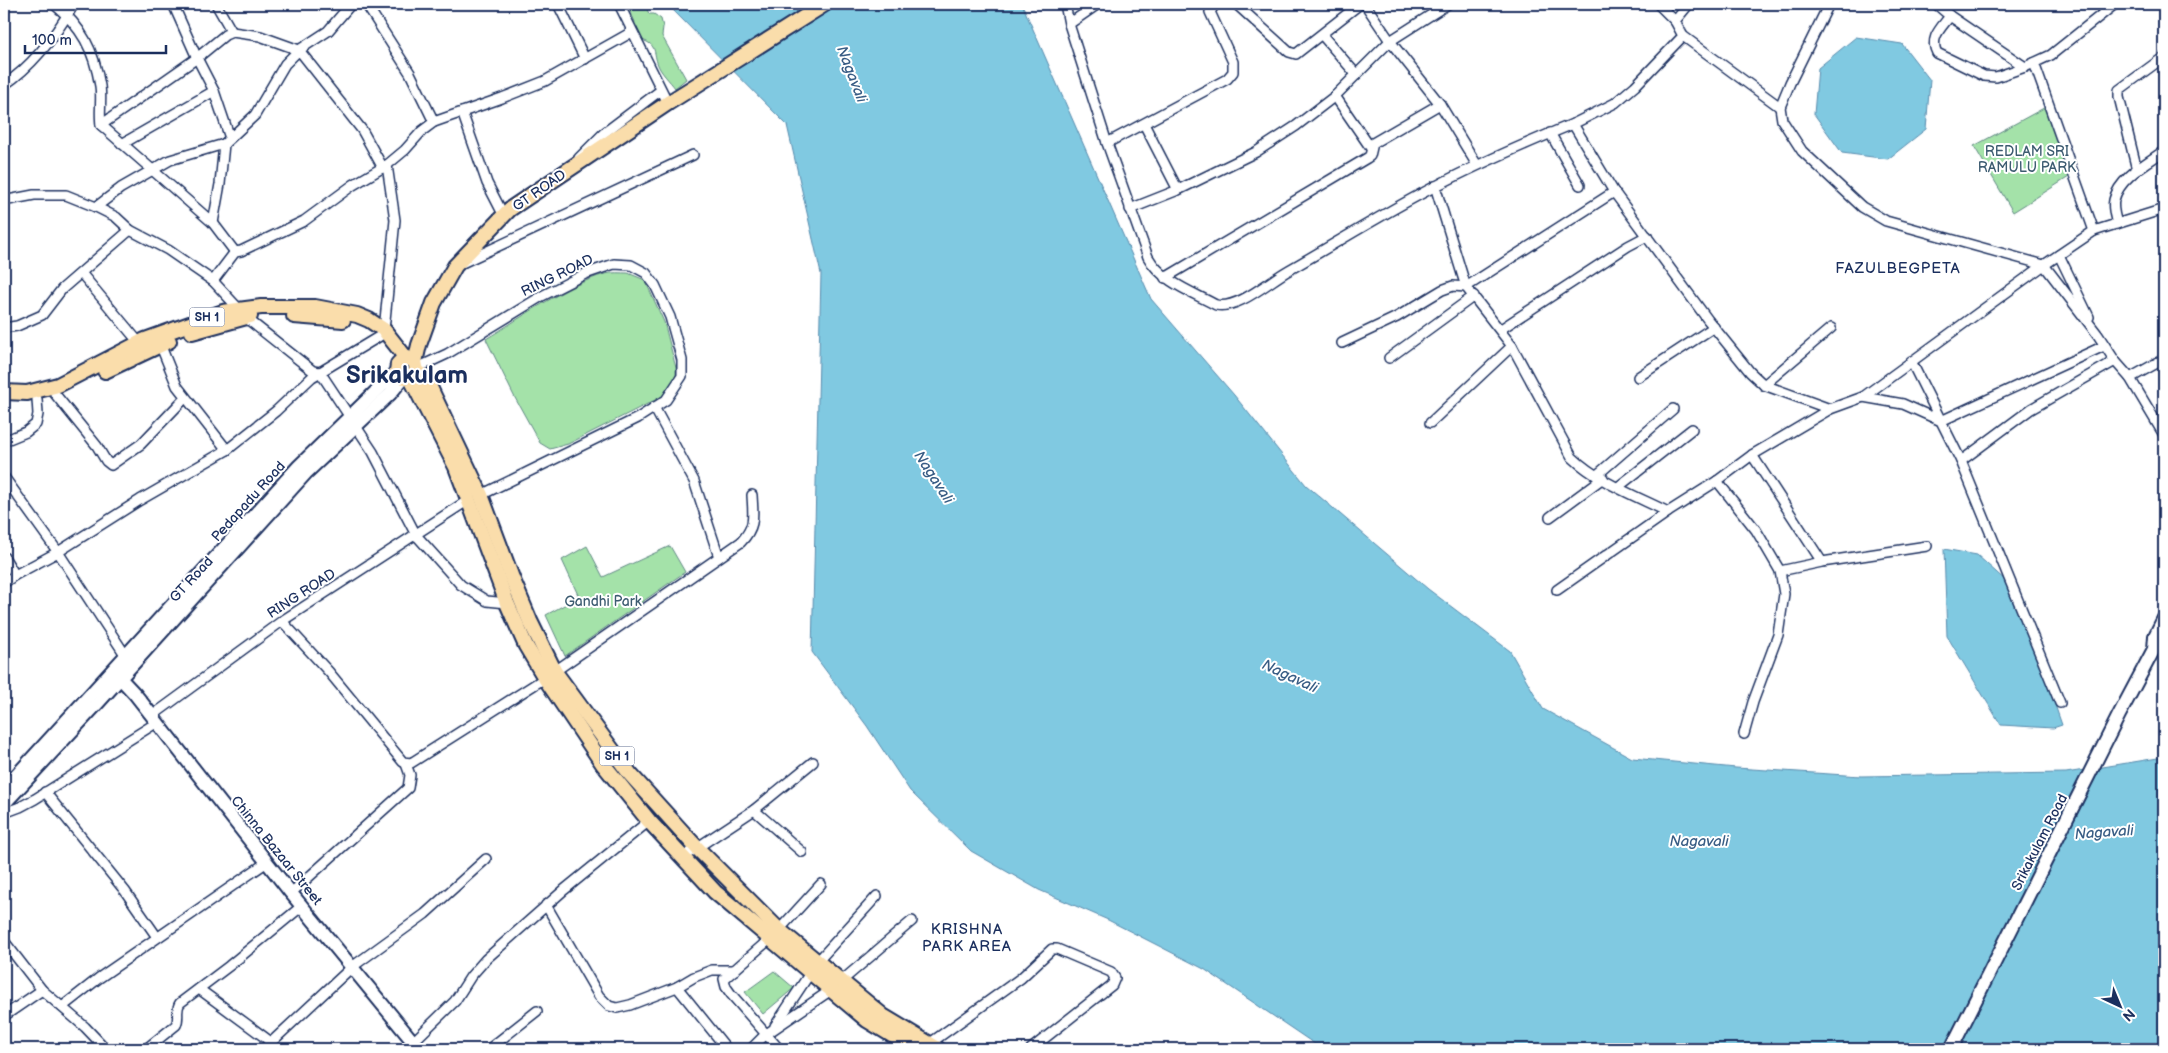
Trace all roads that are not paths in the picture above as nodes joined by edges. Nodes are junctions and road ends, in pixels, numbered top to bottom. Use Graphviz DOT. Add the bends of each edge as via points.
graph roads {
  1 [pos="54,4"];
  2 [pos="74,4"];
  3 [pos="173,4"];
  4 [pos="216,4"];
  5 [pos="351,4"];
  6 [pos="366,4"];
  7 [pos="558,4"];
  8 [pos="619,4"];
  9 [pos="825,4"];
  10 [pos="1065,4"];
  11 [pos="1215,4"];
  12 [pos="1236,4"];
  13 [pos="1360,4"];
  14 [pos="1365,4"];
  15 [pos="1448,4"];
  16 [pos="1658,4"];
  17 [pos="1688,4"];
  18 [pos="1829,4"];
  19 [pos="1936,4"];
  20 [pos="2115,4"];
  21 [pos="1093,5"];
  22 [pos="67,15"];
  23 [pos="1950,16"];
  24 [pos="1675,21"];
  25 [pos="1068,24"];
  26 [pos="232,32"];
  27 [pos="632,32"];
  28 [pos="1322,35"];
  29 [pos="1683,36"];
  30 [pos="1390,41"];
  31 [pos="299,50"];
  32 [pos="2164,57"];
  33 [pos="197,58"];
  34 [pos="585,59"];
  35 [pos="2034,63"];
  36 [pos="2025,67"];
  37 [pos="1356,74"];
  38 [pos="4,86"];
  39 [pos="661,90"];
  40 [pos="214,91"];
  41 [pos="1335,96"];
  42 [pos="668,103"];
  43 [pos="1440,104"];
  44 [pos="1780,107"];
  45 [pos="462,112"];
  46 [pos="434,122"];
  47 [pos="1144,124"];
  48 [pos="1572,124"];
  49 [pos="101,125"];
  50 [pos="1550,133"];
  51 [pos="227,141"];
  52 [pos="122,144"];
  53 [pos="1107,144"];
  54 [pos="1370,147"];
  55 [pos="2164,150"];
  56 [pos="692,155"];
  57 [pos="1477,165"];
  58 [pos="385,166"];
  59 [pos="152,170"];
  60 [pos="2137,170"];
  61 [pos="565,172"];
  62 [pos="1580,185"];
  63 [pos="1435,186"];
  64 [pos="1178,190"];
  65 [pos="1614,192"];
  66 [pos="5,200"];
  67 [pos="96,207"];
  68 [pos="1130,209"];
  69 [pos="2163,212"];
  70 [pos="504,216"];
  71 [pos="213,224"];
  72 [pos="2117,224"];
  73 [pos="130,230"];
  74 [pos="2094,231"];
  75 [pos="1647,236"];
  76 [pos="235,252"];
  77 [pos="2059,255"];
  78 [pos="2044,265"];
  79 [pos="456,266"];
  80 [pos="80,273"];
  81 [pos="1164,278"];
  82 [pos="213,280"];
  83 [pos="1466,287"];
  84 [pos="1474,296"];
  85 [pos="242,313"];
  86 [pos="1714,327"];
  87 [pos="4,328"];
  88 [pos="1831,328"];
  89 [pos="1500,330"];
  90 [pos="382,333"];
  91 [pos="2098,335"];
  92 [pos="1342,343"];
  93 [pos="160,344"];
  94 [pos="1512,346"];
  95 [pos="2104,346"];
  96 [pos="142,348"];
  97 [pos="1389,358"];
  98 [pos="2164,359"];
  99 [pos="1911,361"];
  100 [pos="2115,361"];
  101 [pos="408,367"];
  102 [pos="320,372"];
  103 [pos="1638,378"];
  104 [pos="2130,378"];
  105 [pos="1764,385"];
  106 [pos="4,392"];
  107 [pos="55,394"];
  108 [pos="1863,396"];
  109 [pos="185,398"];
  110 [pos="37,399"];
  111 [pos="4,400"];
  112 [pos="654,408"];
  113 [pos="1673,408"];
  114 [pos="1830,409"];
  115 [pos="1941,421"];
  116 [pos="352,422"];
  117 [pos="1430,422"];
  118 [pos="1692,429"];
  119 [pos="2164,436"];
  120 [pos="4,441"];
  121 [pos="228,450"];
  122 [pos="1752,455"];
  123 [pos="1961,461"];
  124 [pos="4,477"];
  125 [pos="1600,477"];
  126 [pos="1717,481"];
  127 [pos="1618,486"];
  128 [pos="752,495"];
  129 [pos="475,497"];
  130 [pos="1668,512"];
  131 [pos="1550,518"];
  132 [pos="416,535"];
  133 [pos="1927,546"];
  134 [pos="58,552"];
  135 [pos="4,557"];
  136 [pos="719,557"];
  137 [pos="1822,562"];
  138 [pos="1780,571"];
  139 [pos="15,575"];
  140 [pos="4,583"];
  141 [pos="1558,590"];
  142 [pos="507,603"];
  143 [pos="2164,618"];
  144 [pos="282,621"];
  145 [pos="2159,647"];
  146 [pos="126,656"];
  147 [pos="550,675"];
  148 [pos="115,676"];
  149 [pos="2060,703"];
  150 [pos="154,720"];
  151 [pos="1744,734"];
  152 [pos="813,762"];
  153 [pos="406,764"];
  154 [pos="4,789"];
  155 [pos="45,792"];
  156 [pos="4,804"];
  157 [pos="754,810"];
  158 [pos="4,813"];
  159 [pos="650,821"];
  160 [pos="697,848"];
  161 [pos="802,852"];
  162 [pos="683,856"];
  163 [pos="486,858"];
  164 [pos="267,862"];
  165 [pos="821,884"];
  166 [pos="291,893"];
  167 [pos="877,896"];
  168 [pos="546,905"];
  169 [pos="302,906"];
  170 [pos="912,921"];
  171 [pos="775,934"];
  172 [pos="157,937"];
  173 [pos="4,941"];
  174 [pos="352,967"];
  175 [pos="815,967"];
  176 [pos="735,970"];
  177 [pos="836,985"];
  178 [pos="677,987"];
  179 [pos="199,989"];
  180 [pos="42,990"];
  181 [pos="62,1007"];
  182 [pos="537,1011"];
  183 [pos="4,1016"];
  184 [pos="769,1033"];
  185 [pos="271,1042"];
  186 [pos="416,1045"];
  187 [pos="898,1045"];
  188 [pos="933,1046"];
  189 [pos="106,1049"];
  190 [pos="146,1049"];
  191 [pos="264,1049"];
  192 [pos="489,1049"];
  193 [pos="727,1049"];
  194 [pos="751,1049"];
  195 [pos="779,1049"];
  196 [pos="915,1049"];
  197 [pos="1031,1049"];
  198 [pos="1951,1049"];
  1 -- 22 [label="street"];
  2 -- 22 [label="street"];
  3 -- 33 [label="street"];
  4 -- 26 [label="street"];
  5 -- 31 [label="street" via="328,31"];
  6 -- 46 [label="street" via="410,73"];
  7 -- 34 [label="street"];
  8 -- 27 [label="street"];
  9 -- 42 [label="main road, GT ROAD"];
  10 -- 25 [label="street"];
  11 -- 47 [label="street" via="1210,12 1232,62 1233,72 1227,79"];
  12 -- 28 [label="street" via="1289,52 1296,54"];
  13 -- 28 [label="street"];
  14 -- 30 [label="street"];
  15 -- 30 [label="street"];
  16 -- 24 [label="street"];
  17 -- 24 [label="street"];
  18 -- 44 [label="street"];
  19 -- 23 [label="street"];
  20 -- 35 [label="street" via="2051,55"];
  21 -- 25 [label="street"];
  22 -- 38 [label="street" via="36,58"];
  22 -- 49 [label="street" via="82,33 91,52 100,87"];
  23 -- 36 [label="street"];
  23 -- 36 [label="street" via="1934,38 1933,46 1937,53 1984,76 1996,77"];
  24 -- 29 [label="street"];
  25 -- 53 [label="street"];
  26 -- 31 [label="street" via="260,36"];
  26 -- 33 [label="street"];
  27 -- 34 [label="street"];
  27 -- 39 [label="street"];
  28 -- 37 [label="street"];
  29 -- 44 [label="street"];
  29 -- 48 [label="street" via="1615,103"];
  30 -- 37 [label="street"];
  30 -- 43 [label="street"];
  31 -- 51 [label="street" via="285,64 255,115"];
  31 -- 58 [label="street" via="362,130"];
  32 -- 60 [label="street" via="2119,90"];
  33 -- 40 [label="street"];
  33 -- 49 [label="street"];
  34 -- 45 [label="street" via="545,81"];
  35 -- 36 [label="street"];
  35 -- 74 [label="street"];
  37 -- 41 [label="street"];
  39 -- 42 [label="street"];
  39 -- 61 [label="street" via="604,133"];
  40 -- 51 [label="street"];
  40 -- 52 [label="street"];
  41 -- 54 [label="street"];
  41 -- 64 [label="street" via="1256,152"];
  42 -- 61 [label="main road, GT ROAD"];
  43 -- 54 [label="street" via="1378,139"];
  43 -- 57 [label="street"];
  44 -- 78 [label="street" via="1782,120 1802,151 1862,207 1886,221"];
  45 -- 46 [label="street"];
  45 -- 70 [label="street" via="487,183"];
  46 -- 58 [label="street"];
  47 -- 53 [label="street"];
  47 -- 64 [label="street"];
  48 -- 50 [label="street"];
  48 -- 65 [label="street"];
  49 -- 52 [label="street"];
  50 -- 57 [label="street"];
  50 -- 62 [label="street"];
  51 -- 59 [label="street" via="180,155"];
  51 -- 71 [label="street"];
  52 -- 59 [label="street"];
  53 -- 68 [label="street"];
  54 -- 81 [label="street" via="1371,153 1367,158"];
  55 -- 60 [label="street"];
  56 -- 79 [label="street"];
  57 -- 63 [label="street"];
  58 -- 76 [label="street" via="304,221"];
  58 -- 90 [label="street" via="395,220"];
  59 -- 67 [label="street"];
  59 -- 71 [label="street"];
  60 -- 72 [label="street" via="2114,200"];
  61 -- 70 [label="main road, GT ROAD"];
  63 -- 81 [label="street" via="1235,304 1216,305"];
  63 -- 83 [label="street"];
  64 -- 68 [label="street"];
  65 -- 75 [label="street"];
  65 -- 83 [label="street"];
  66 -- 67 [label="street" via="66,195"];
  67 -- 73 [label="street" via="116,217"];
  68 -- 81 [label="street" via="1148,257"];
  69 -- 72 [label="street"];
  70 -- 79 [label="main road, GT ROAD"];
  71 -- 76 [label="street"];
  72 -- 74 [label="street"];
  73 -- 80 [label="street"];
  73 -- 82 [label="street"];
  74 -- 77 [label="street"];
  75 -- 86 [label="street"];
  75 -- 89 [label="street"];
  76 -- 82 [label="street"];
  77 -- 78 [label="street"];
  77 -- 91 [label="street"];
  78 -- 91 [label="street"];
  78 -- 99 [label="street"];
  79 -- 101 [label="main road, GT ROAD" via="434,303"];
  80 -- 87 [label="street" via="42,314 17,326"];
  80 -- 96 [label="street"];
  82 -- 85 [label="street"];
  83 -- 84 [label="street"];
  83 -- 92 [label="street" via="1453,286 1442,290 1397,317"];
  84 -- 89 [label="street"];
  84 -- 97 [label="street"];
  85 -- 90 [label="main road, SH 1" via="261,307 328,308 363,317"];
  85 -- 93 [label="main road, SH 1"];
  85 -- 96 [label="main road, SH 1" via="210,316"];
  85 -- 102 [label="street" via="313,371"];
  86 -- 103 [label="street"];
  86 -- 105 [label="street"];
  88 -- 105 [label="street"];
  89 -- 94 [label="street"];
  90 -- 101 [label="main road, SH 1"];
  90 -- 102 [label="street"];
  91 -- 95 [label="street"];
  93 -- 96 [label="main road, SH 1"];
  93 -- 109 [label="street"];
  94 -- 117 [label="street"];
  94 -- 125 [label="street" via="1572,457"];
  95 -- 100 [label="street"];
  95 -- 115 [label="street"];
  96 -- 106 [label="main road, SH 1" via="58,385 27,392"];
  96 -- 107 [label="main road, SH 1"];
  98 -- 104 [label="street"];
  99 -- 108 [label="street"];
  99 -- 115 [label="street"];
  100 -- 104 [label="street"];
  100 -- 123 [label="street" via="2031,409"];
  101 -- 112 [label="street, RING ROAD" via="446,354 585,274 614,264 631,265 646,273 656,285 670,317 682,360 682,376 666,400"];
  101 -- 116 [label="main road, GT Road" via="390,394"];
  101 -- 129 [label="main road, SH 1" via="426,377"];
  102 -- 116 [label="street"];
  102 -- 121 [label="street"];
  104 -- 119 [label="street"];
  105 -- 114 [label="street"];
  107 -- 109 [label="street" via="111,465 141,444"];
  107 -- 110 [label="main road, SH 1"];
  108 -- 114 [label="street"];
  108 -- 115 [label="street" via="1903,404"];
  109 -- 121 [label="street"];
  110 -- 111 [label="main road, SH 1"];
  110 -- 120 [label="street" via="36,424"];
  112 -- 129 [label="street, RING ROAD"];
  112 -- 136 [label="street" via="691,474"];
  113 -- 125 [label="street"];
  114 -- 122 [label="street"];
  115 -- 123 [label="street"];
  116 -- 132 [label="street" via="373,452"];
  116 -- 146 [label="main road, Pedapadu Road" via="299,466"];
  116 -- 148 [label="main road, GT Road"];
  118 -- 127 [label="street"];
  121 -- 134 [label="street"];
  122 -- 126 [label="street"];
  122 -- 137 [label="street"];
  123 -- 149 [label="street"];
  124 -- 134 [label="street"];
  125 -- 127 [label="street"];
  125 -- 131 [label="street"];
  126 -- 130 [label="street"];
  126 -- 138 [label="street" via="1756,530"];
  127 -- 130 [label="street"];
  128 -- 136 [label="street" via="753,522 749,532"];
  129 -- 132 [label="street, RING ROAD"];
  129 -- 142 [label="main road, SH 1"];
  129 -- 147 [label="main road, SH 1" via="512,578"];
  130 -- 141 [label="street"];
  132 -- 142 [label="street" via="467,590 487,601"];
  132 -- 144 [label="street, RING ROAD"];
  133 -- 137 [label="street"];
  134 -- 139 [label="street"];
  134 -- 146 [label="street"];
  135 -- 139 [label="street"];
  136 -- 147 [label="street"];
  137 -- 138 [label="street"];
  138 -- 151 [label="street" via="1784,594 1778,635"];
  139 -- 140 [label="street"];
  142 -- 147 [label="main road, SH 1" via="526,646"];
  143 -- 145 [label="main road, Srikakulam Road" via="2155,636"];
  144 -- 150 [label="street, RING ROAD"];
  144 -- 153 [label="street"];
  145 -- 198 [label="main road, Srikakulam Road" via="2110,735"];
  146 -- 148 [label="main road, Pedapadu Road"];
  147 -- 153 [label="street"];
  147 -- 159 [label="main road, SH 1" via="603,764"];
  147 -- 160 [label="main road, SH 1" via="630,774"];
  148 -- 150 [label="main road, Chinna Bazaar Street"];
  148 -- 154 [label="main road, Pedapadu Road"];
  148 -- 156 [label="main road, GT Road"];
  150 -- 155 [label="street, RING ROAD"];
  150 -- 164 [label="main road, Chinna Bazaar Street"];
  152 -- 157 [label="street"];
  153 -- 166 [label="street" via="411,782 408,788"];
  155 -- 158 [label="street, RING ROAD"];
  155 -- 172 [label="street" via="125,891"];
  157 -- 160 [label="street"];
  157 -- 161 [label="street"];
  159 -- 162 [label="main road, SH 1"];
  159 -- 168 [label="street"];
  160 -- 162 [label="street"];
  160 -- 171 [label="main road, SH 1"];
  162 -- 171 [label="main road, SH 1" via="715,892"];
  163 -- 174 [label="street" via="424,914"];
  164 -- 166 [label="main road, Chinna Bazaar Street"];
  164 -- 172 [label="street"];
  165 -- 171 [label="street"];
  166 -- 169 [label="main road, Chinna Bazaar Street"];
  167 -- 175 [label="street"];
  168 -- 178 [label="street" via="599,996 609,1006 630,1005"];
  168 -- 186 [label="street" via="486,959 471,976 463,992"];
  169 -- 174 [label="main road, Chinna Bazaar Street"];
  169 -- 179 [label="street"];
  170 -- 177 [label="street"];
  171 -- 175 [label="main road, SH 1"];
  171 -- 176 [label="street"];
  172 -- 181 [label="street"];
  173 -- 180 [label="street"];
  174 -- 185 [label="street"];
  174 -- 186 [label="main road, Chinna Bazaar Street"];
  175 -- 177 [label="main road, SH 1"];
  175 -- 184 [label="street"];
  176 -- 178 [label="street" via="712,970"];
  176 -- 184 [label="street" via="724,979 726,987"];
  177 -- 184 [label="street"];
  177 -- 187 [label="main road, SH 1" via="867,1020"];
  177 -- 188 [label="main road, SH 1"];
  178 -- 193 [label="street"];
  179 -- 185 [label="street"];
  179 -- 190 [label="street" via="180,1002 176,1025"];
  180 -- 181 [label="street"];
  180 -- 183 [label="street"];
  181 -- 189 [label="street"];
  182 -- 192 [label="street"];
  184 -- 194 [label="street"];
  184 -- 195 [label="street"];
  185 -- 191 [label="street"];
  187 -- 196 [label="main road, SH 1"];
  188 -- 197 [label="street" via="1022,978 1052,950 1057,949 1111,972 1114,978 1112,985"];
}
